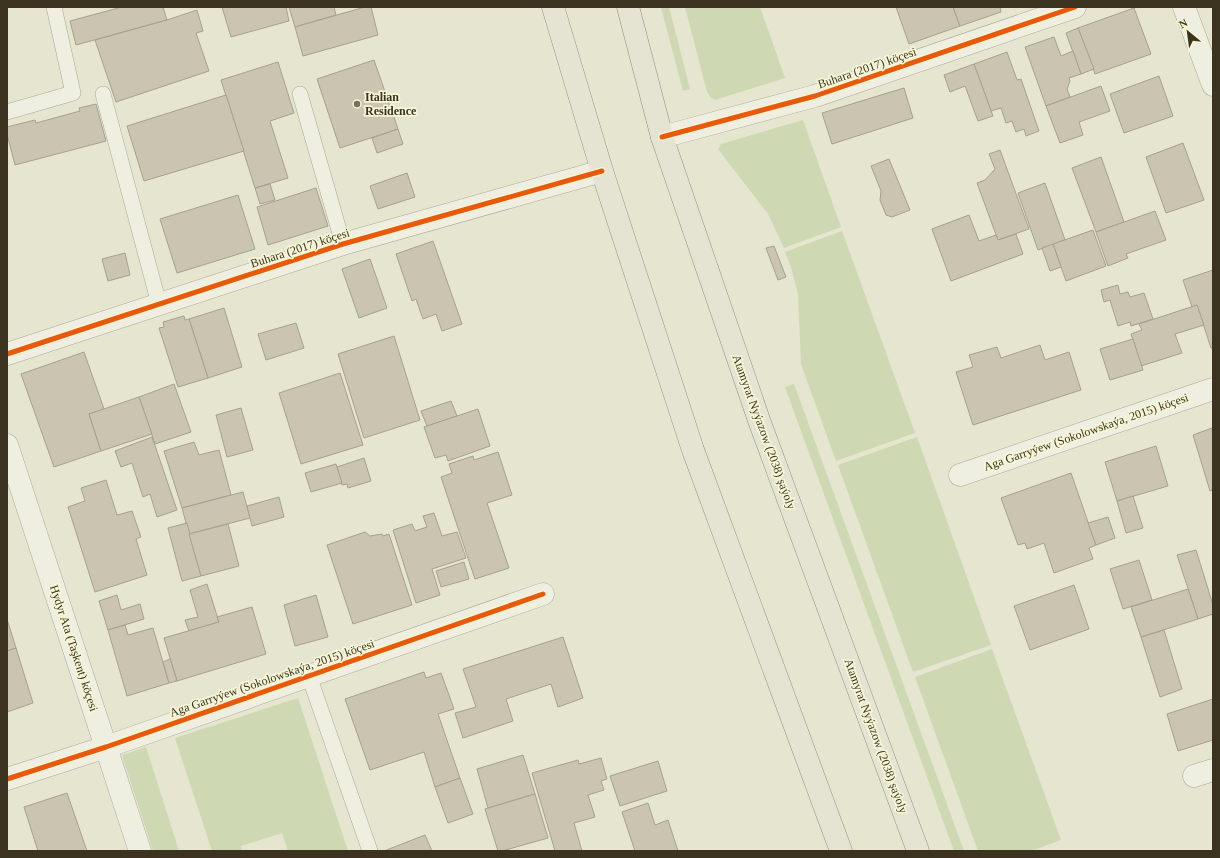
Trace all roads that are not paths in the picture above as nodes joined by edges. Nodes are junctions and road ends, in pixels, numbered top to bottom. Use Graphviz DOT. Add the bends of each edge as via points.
graph roads {
  1 [pos="54,7"];
  2 [pos="553,7"];
  3 [pos="628,7"];
  4 [pos="1075,7"];
  5 [pos="1184,7"];
  6 [pos="1213,85"];
  7 [pos="103,94"];
  8 [pos="300,94"];
  9 [pos="7,112"];
  10 [pos="662,137"];
  11 [pos="602,171"];
  12 [pos="343,244"];
  13 [pos="159,304"];
  14 [pos="7,354"];
  15 [pos="1213,389"];
  16 [pos="7,445"];
  17 [pos="960,475"];
  18 [pos="542,594"];
  19 [pos="309,676"];
  20 [pos="106,747"];
  21 [pos="7,779"];
  22 [pos="140,851"];
  23 [pos="370,851"];
  24 [pos="841,851"];
  25 [pos="918,851"];
  1 -- 9 [label="lane" via="73,93"];
  2 -- 11 [label="main road"];
  3 -- 10 [label="main road, Atamyrat Nyýazow (2038) şaýoly"];
  4 -- 10 [label="street, Buhara (2017) köçesi" via="815,96"];
  5 -- 6 [label="street"];
  7 -- 13 [label="lane"];
  8 -- 12 [label="lane"];
  10 -- 25 [label="main road, Atamyrat Nyýazow (2038) şaýoly" via="760,423"];
  11 -- 12 [label="street, Buhara (2017) köçesi"];
  11 -- 24 [label="main road" via="693,450"];
  12 -- 13 [label="street, Buhara (2017) köçesi"];
  13 -- 14 [label="street, Buhara (2017) köçesi"];
  15 -- 17 [label="street, Aga Garryýew (Sokolowskaýa, 2015) köçesi"];
  16 -- 20 [label="street, Hydyr Ata (Taşkent) köçesi"];
  18 -- 19 [label="street, Aga Garryýew (Sokolowskaýa, 2015) köçesi"];
  19 -- 20 [label="street, Aga Garryýew (Sokolowskaýa, 2015) köçesi"];
  19 -- 23 [label="lane"];
  20 -- 21 [label="street, Aga Garryýew (Sokolowskaýa, 2015) köçesi"];
  20 -- 22 [label="street, Hydyr Ata (Taşkent) köçesi"];
}
